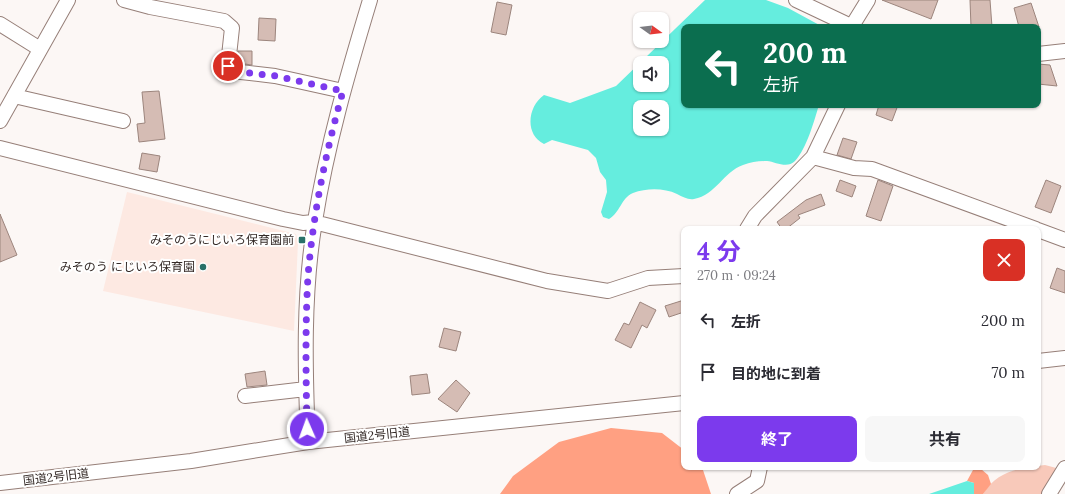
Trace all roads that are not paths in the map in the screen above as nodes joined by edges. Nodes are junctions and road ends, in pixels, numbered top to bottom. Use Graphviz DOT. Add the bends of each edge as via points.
graph roads {
  1 [pos="68,0"];
  2 [pos="124,0"];
  3 [pos="370,0"];
  4 [pos="796,0"];
  5 [pos="868,0"];
  6 [pos="0,24"];
  7 [pos="847,24"];
  8 [pos="855,24"];
  9 [pos="40,49"];
  10 [pos="1065,51"];
  11 [pos="1041,54"];
  12 [pos="343,91"];
  13 [pos="14,96"];
  14 [pos="837,108"];
  15 [pos="0,121"];
  16 [pos="123,121"];
  17 [pos="0,148"];
  18 [pos="813,157"];
  19 [pos="314,222"];
  20 [pos="748,226"];
  21 [pos="1029,226"];
  22 [pos="1041,231"];
  23 [pos="1065,240"];
  24 [pos="681,276"];
  25 [pos="1065,358"];
  26 [pos="1041,362"];
  27 [pos="306,389"];
  28 [pos="245,396"];
  29 [pos="681,402"];
  30 [pos="308,442"];
  31 [pos="1065,468"];
  32 [pos="759,470"];
  33 [pos="0,484"];
  34 [pos="737,494"];
  35 [pos="1049,494"];
  1 -- 9 [label="street"];
  2 -- 12 [label="street" via="224,21 232,28 228,69 232,71 276,76"];
  3 -- 12 [label="street"];
  4 -- 7 [label="street"];
  5 -- 8 [label="street"];
  6 -- 9 [label="street"];
  9 -- 13 [label="street"];
  10 -- 11 [label="street"];
  12 -- 19 [label="street" via="330,136"];
  13 -- 15 [label="street"];
  13 -- 16 [label="street"];
  14 -- 18 [label="street"];
  17 -- 19 [label="street" via="283,219 303,223"];
  18 -- 20 [label="street"];
  18 -- 21 [label="street" via="854,168 872,169"];
  19 -- 24 [label="street" via="547,281 608,291 648,278"];
  19 -- 27 [label="street" via="306,324"];
  22 -- 23 [label="street"];
  25 -- 26 [label="street"];
  27 -- 28 [label="street"];
  27 -- 30 [label="street"];
  29 -- 30 [label="street, 国道2号旧道"];
  30 -- 33 [label="street, 国道2号旧道" via="191,461"];
  31 -- 35 [label="street"];
  32 -- 34 [label="street" via="757,481"];
}
